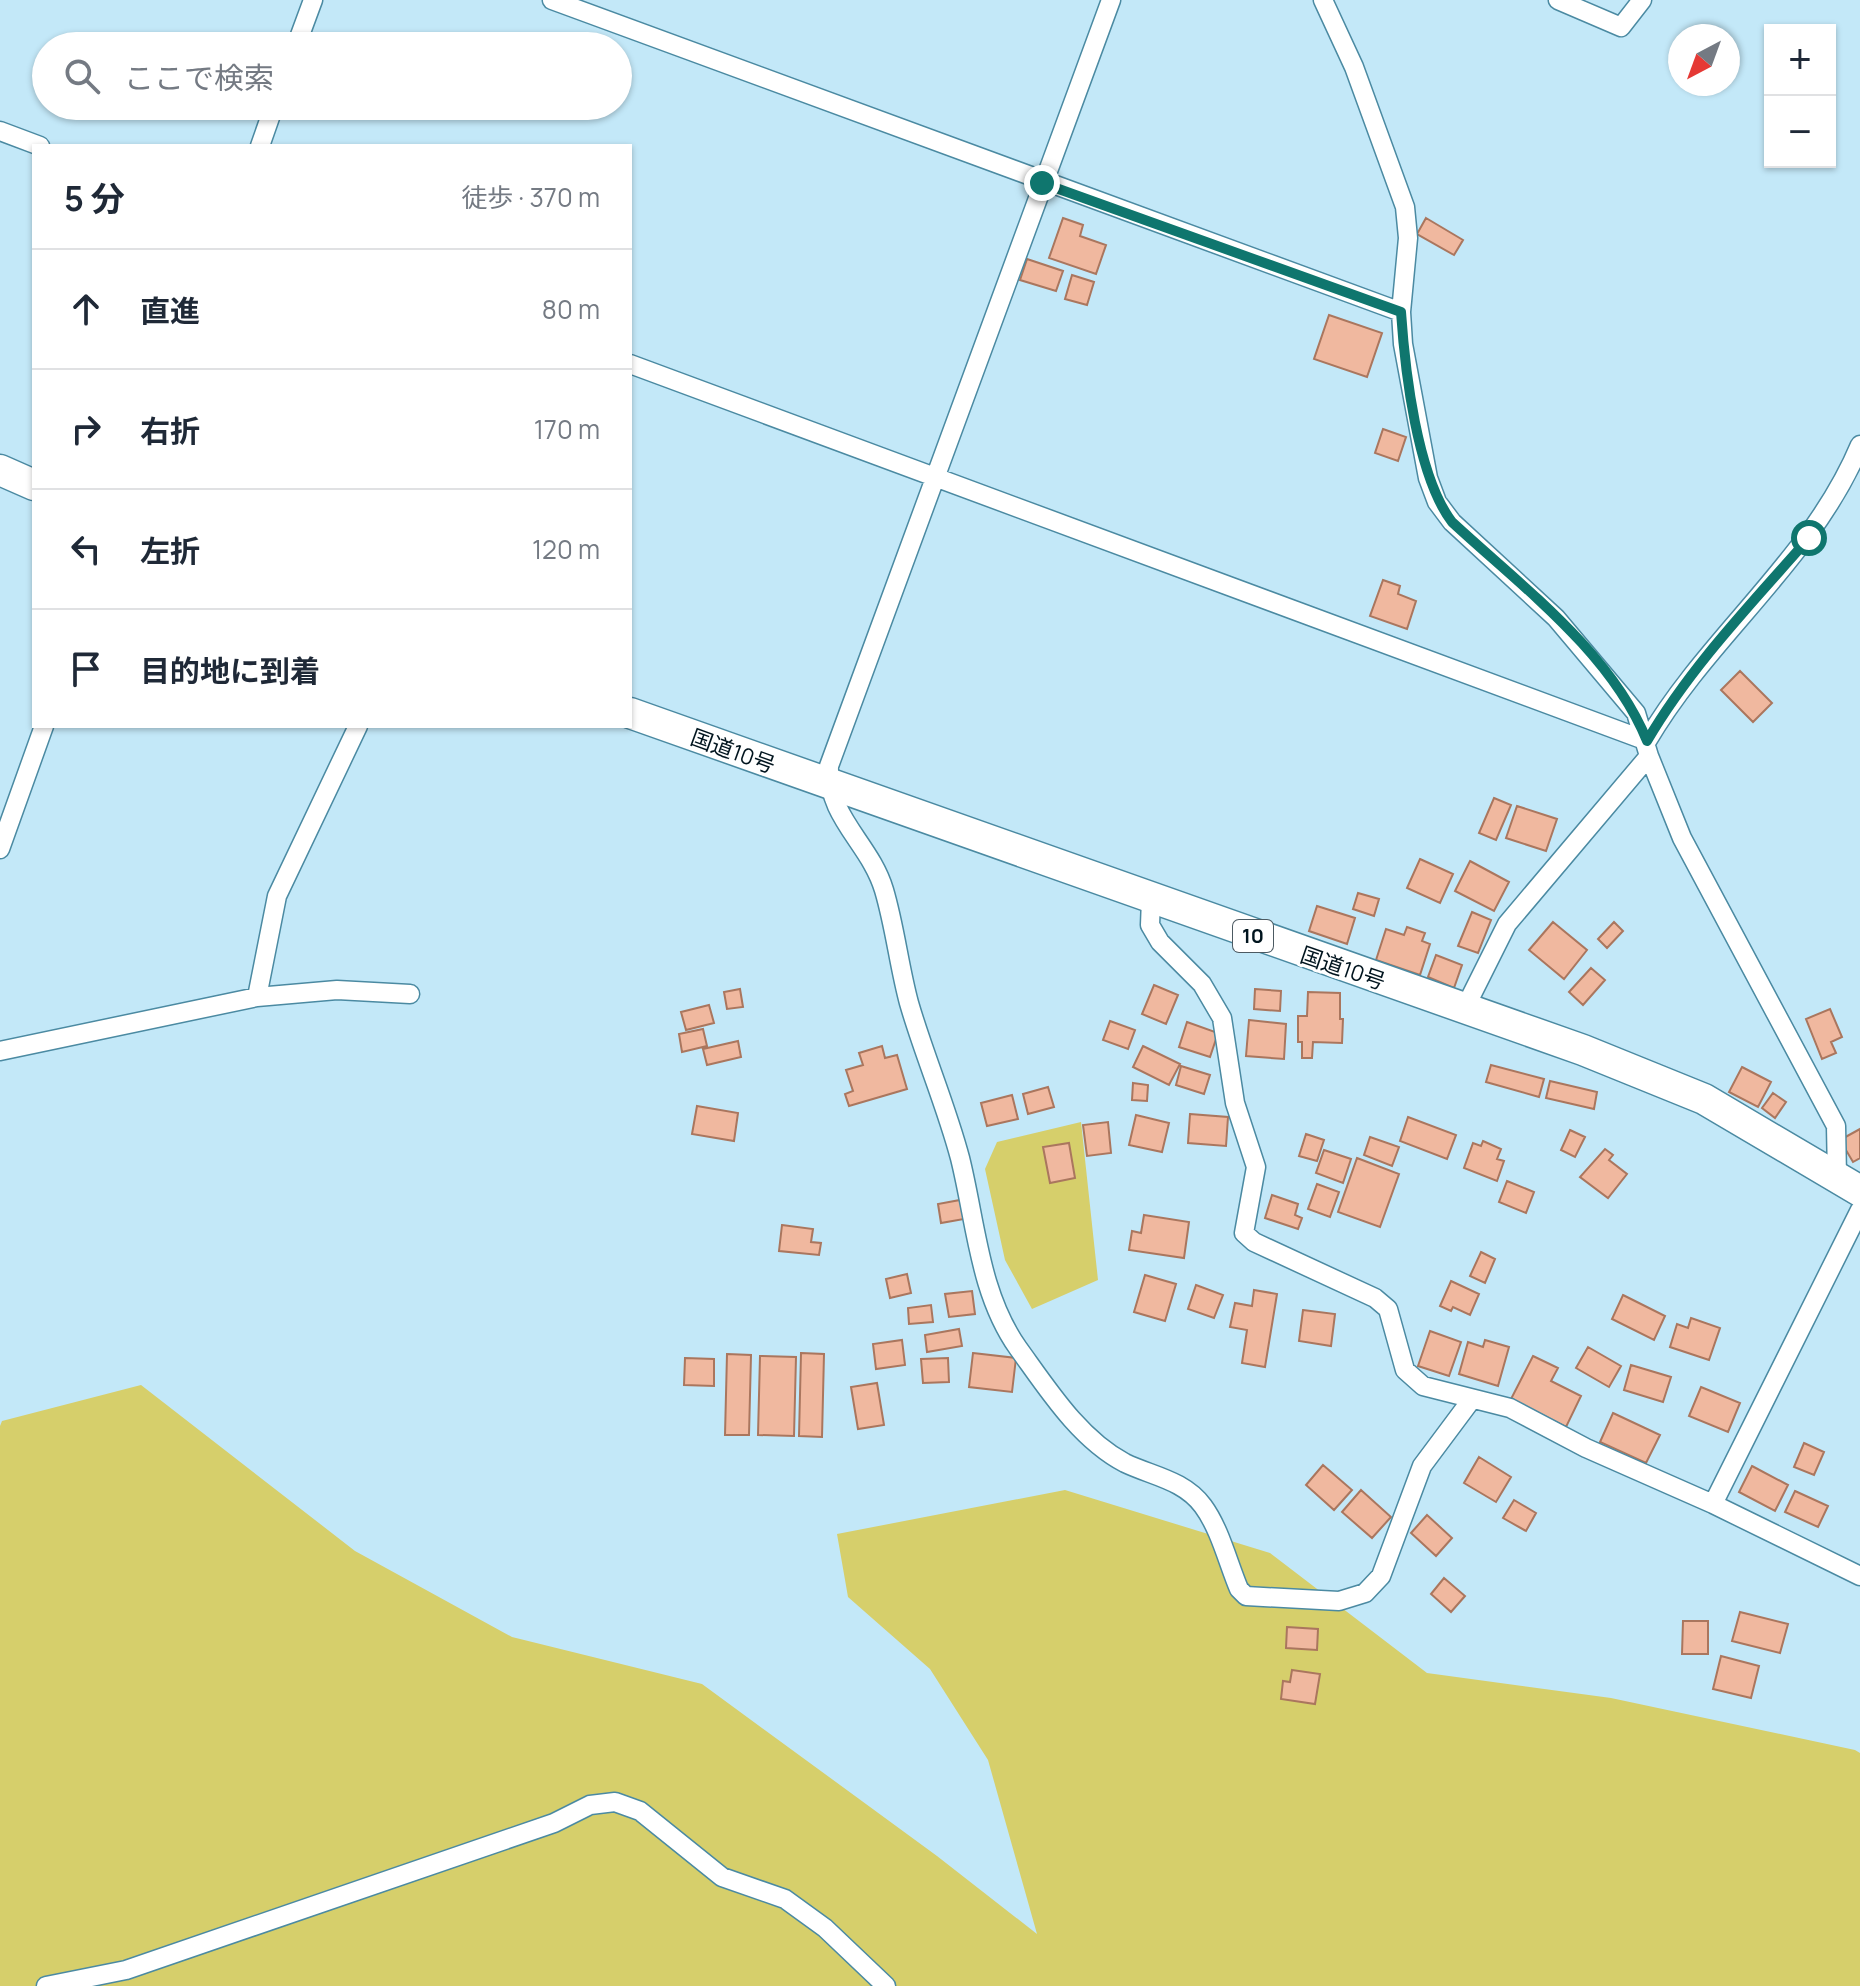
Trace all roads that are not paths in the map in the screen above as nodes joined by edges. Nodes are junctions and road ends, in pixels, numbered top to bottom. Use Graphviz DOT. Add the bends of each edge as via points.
graph roads {
  1 [pos="313,0"];
  2 [pos="552,0"];
  3 [pos="1111,0"];
  4 [pos="1323,0"];
  5 [pos="1558,0"];
  6 [pos="1642,0"];
  7 [pos="301,32"];
  8 [pos="269,120"];
  9 [pos="0,131"];
  10 [pos="35,144"];
  11 [pos="261,144"];
  12 [pos="1042,183"];
  13 [pos="1401,312"];
  14 [pos="632,365"];
  15 [pos="1860,445"];
  16 [pos="0,470"];
  17 [pos="935,477"];
  18 [pos="32,484"];
  19 [pos="632,714"];
  20 [pos="43,728"];
  21 [pos="357,728"];
  22 [pos="1648,748"];
  23 [pos="828,785"];
  24 [pos="5,819"];
  25 [pos="0,849"];
  26 [pos="1151,899"];
  27 [pos="410,994"];
  28 [pos="257,997"];
  29 [pos="1464,1010"];
  30 [pos="0,1051"];
  31 [pos="1848,1183"];
  32 [pos="1860,1210"];
  33 [pos="1472,1399"];
  34 [pos="1713,1504"];
  35 [pos="1860,1576"];
  36 [pos="46,1986"];
  37 [pos="886,1986"];
  1 -- 7 [label="street"];
  2 -- 12 [label="street"];
  3 -- 12 [label="street"];
  4 -- 13 [label="street" via="1401,194 1408,238"];
  5 -- 6 [label="street" via="1621,27"];
  8 -- 11 [label="street"];
  9 -- 10 [label="street"];
  12 -- 13 [label="street"];
  12 -- 17 [label="street"];
  13 -- 22 [label="street" via="1428,478 1437,502 1590,654 1636,713"];
  14 -- 17 [label="street"];
  15 -- 22 [label="street" via="1809,538 1664,712"];
  16 -- 18 [label="highway"];
  17 -- 22 [label="street"];
  17 -- 23 [label="street" via="829,766"];
  19 -- 23 [label="highway, 国道10号 / 10"];
  20 -- 24 [label="street"];
  21 -- 28 [label="street" via="277,896"];
  22 -- 29 [label="street" via="1507,924"];
  22 -- 31 [label="street" via="1713,901 1836,1126"];
  23 -- 26 [label="highway, 国道10号 / 10"];
  23 -- 33 [label="street" via="836,810 872,859 884,889 908,1000 960,1159 974,1230 997,1309 1015,1344 1067,1414 1124,1462 1185,1488 1203,1506 1246,1596 1339,1601 1365,1593 1381,1576 1422,1466"];
  24 -- 25 [label="street"];
  26 -- 29 [label="highway, 国道10号 / 10"];
  26 -- 33 [label="street" via="1150,925 1160,942 1202,984 1222,1018 1235,1103 1256,1167 1244,1233 1375,1298 1388,1309 1405,1370 1423,1386"];
  27 -- 28 [label="street" via="337,990"];
  28 -- 30 [label="street"];
  29 -- 31 [label="highway, 国道10号 / 10" via="1704,1099"];
  32 -- 34 [label="street"];
  33 -- 34 [label="street" via="1510,1408"];
  34 -- 35 [label="street"];
  36 -- 37 [label="street" via="126,1970 554,1823 590,1805 615,1802 640,1811 722,1877 785,1899 825,1928"];
}
